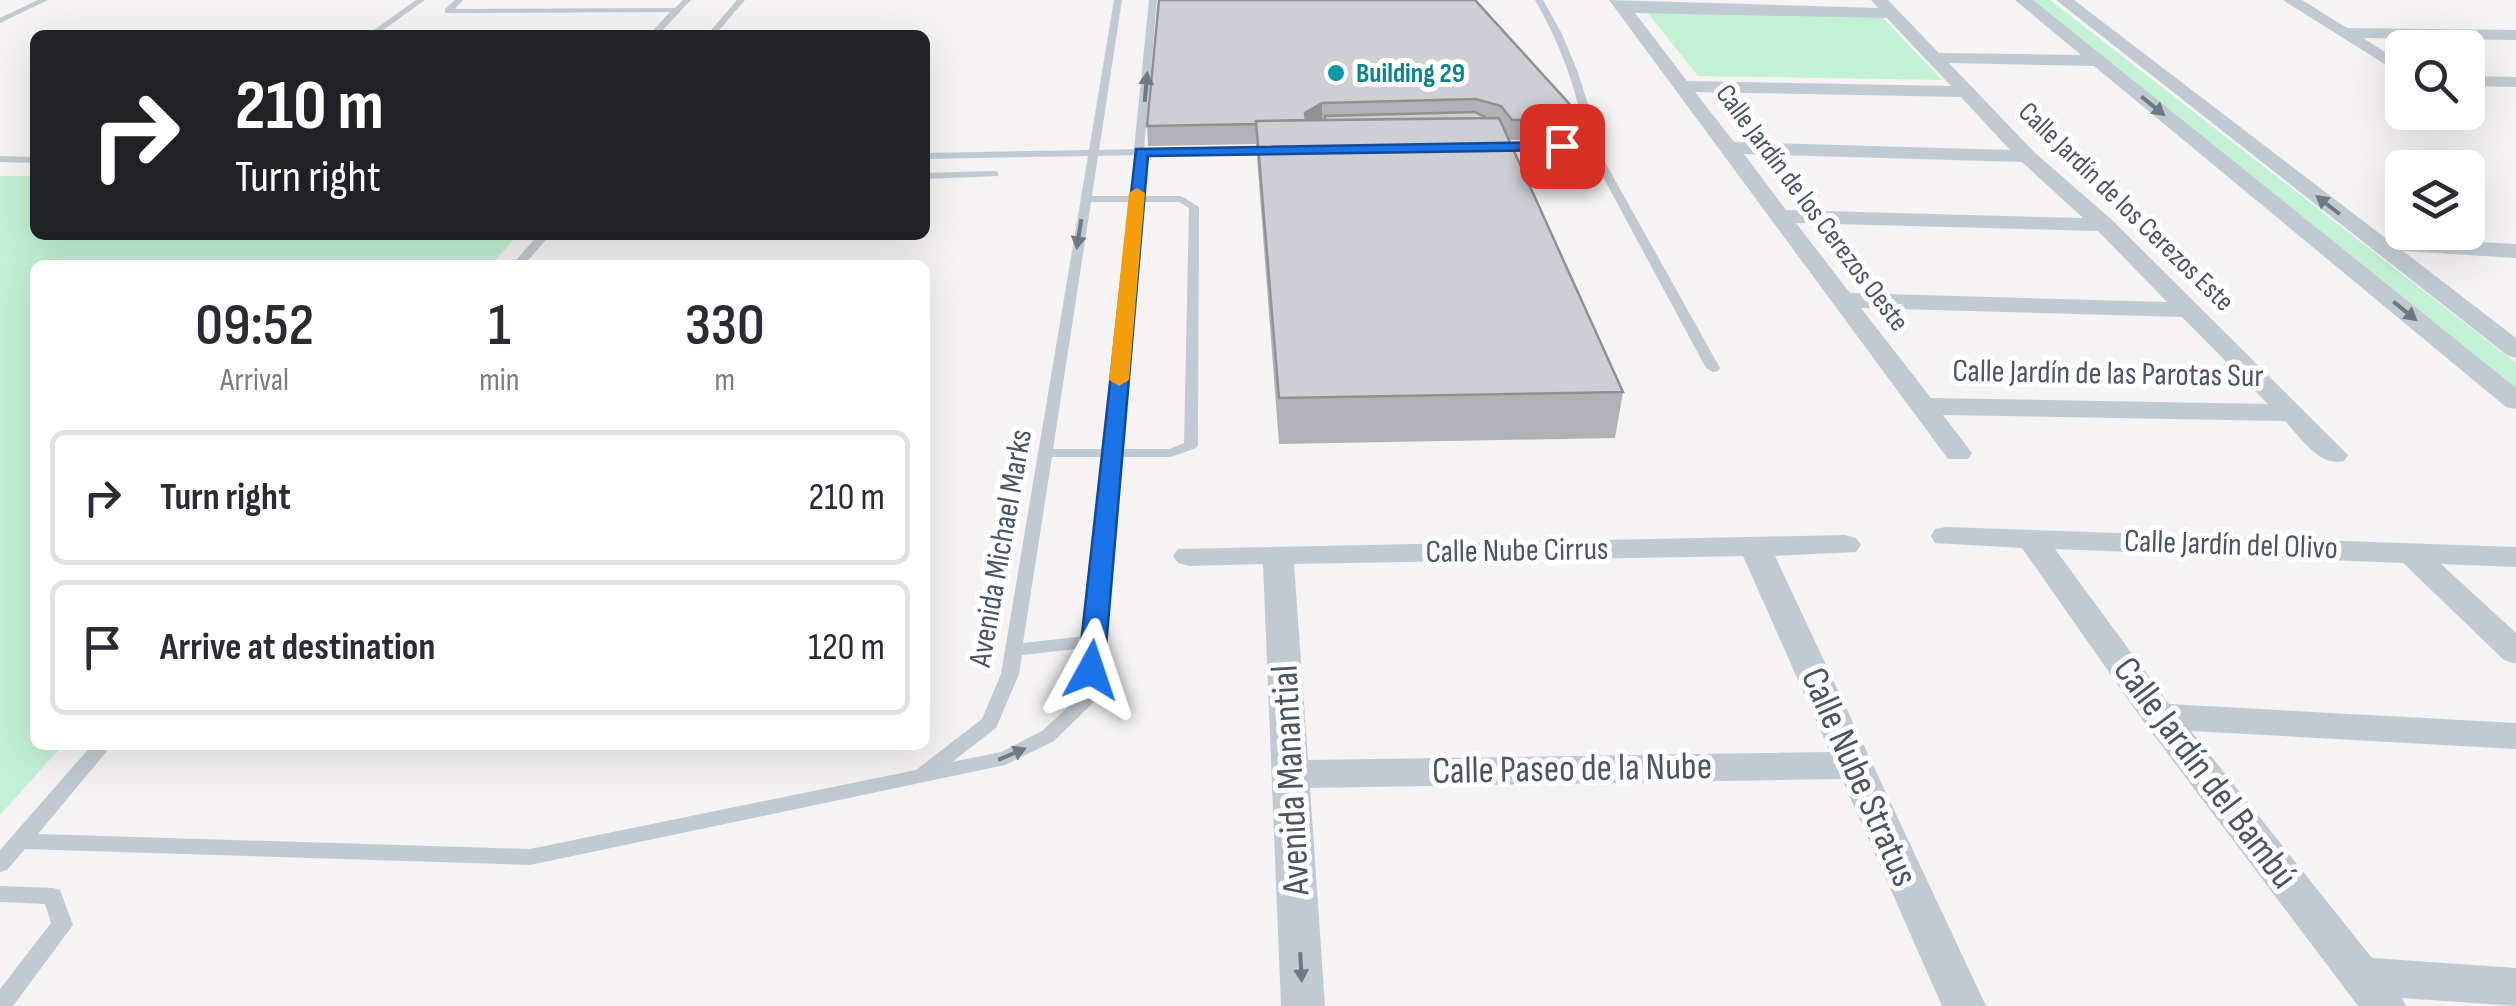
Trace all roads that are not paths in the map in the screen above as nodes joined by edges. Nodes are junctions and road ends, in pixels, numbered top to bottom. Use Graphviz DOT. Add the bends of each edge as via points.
graph roads {
  1 [pos="44,0"];
  2 [pos="421,0"];
  3 [pos="459,0"];
  4 [pos="687,0"];
  5 [pos="741,0"];
  6 [pos="1118,0"];
  7 [pos="1153,0"];
  8 [pos="1538,0"];
  9 [pos="2023,0"];
  10 [pos="2064,0"];
  11 [pos="2292,0"];
  12 [pos="1621,4"];
  13 [pos="1884,6"];
  14 [pos="678,10"];
  15 [pos="0,21"];
  16 [pos="378,30"];
  17 [pos="658,30"];
  18 [pos="715,30"];
  19 [pos="2346,33"];
  20 [pos="2516,36"];
  21 [pos="2029,47"];
  22 [pos="1927,52"];
  23 [pos="2090,55"];
  24 [pos="2385,59"];
  25 [pos="2048,62"];
  26 [pos="2485,82"];
  27 [pos="2516,82"];
  28 [pos="1684,86"];
  29 [pos="1964,92"];
  30 [pos="1494,130"];
  31 [pos="1591,146"];
  32 [pos="1505,147"];
  33 [pos="1474,148"];
  34 [pos="1729,148"];
  35 [pos="1297,150"];
  36 [pos="1092,152"];
  37 [pos="1141,152"];
  38 [pos="930,156"];
  39 [pos="2028,156"];
  40 [pos="0,159"];
  41 [pos="30,160"];
  42 [pos="994,174"];
  43 [pos="930,176"];
  44 [pos="1137,197"];
  45 [pos="1085,198"];
  46 [pos="1778,216"];
  47 [pos="2104,225"];
  48 [pos="540,240"];
  49 [pos="2377,243"];
  50 [pos="2516,251"];
  51 [pos="522,260"];
  52 [pos="1841,300"];
  53 [pos="2189,310"];
  54 [pos="2516,350"];
  55 [pos="1713,368"];
  56 [pos="2516,401"];
  57 [pos="1922,406"];
  58 [pos="2293,413"];
  59 [pos="1045,453"];
  60 [pos="1958,453"];
  61 [pos="1112,454"];
  62 [pos="2334,455"];
  63 [pos="1946,536"];
  64 [pos="2030,537"];
  65 [pos="1845,544"];
  66 [pos="1755,547"];
  67 [pos="2411,553"];
  68 [pos="1278,555"];
  69 [pos="1189,556"];
  70 [pos="2516,557"];
  71 [pos="1094,641"];
  72 [pos="1014,650"];
  73 [pos="2516,652"];
  74 [pos="2159,716"];
  75 [pos="2516,736"];
  76 [pos="99,750"];
  77 [pos="1853,765"];
  78 [pos="1290,774"];
  79 [pos="918,778"];
  80 [pos="20,842"];
  81 [pos="0,864"];
  82 [pos="0,894"];
  83 [pos="2516,987"];
  84 [pos="2373,991"];
  85 [pos="0,1006"];
  86 [pos="1303,1006"];
  87 [pos="1964,1006"];
  1 -- 15 [label="lane"];
  2 -- 16 [label="lane"];
  3 -- 14 [label="lane" via="448,11"];
  4 -- 14 [label="lane"];
  5 -- 18 [label="lane"];
  6 -- 36 [label="lane, Avenida Michael Marks"];
  37 -- 7 [label="lane, one-way"];
  8 -- 31 [label="lane" via="1563,39"];
  9 -- 23 [label="street"];
  49 -- 10 [label="street, one-way"];
  11 -- 19 [label="street"];
  12 -- 13 [label="street"];
  12 -- 28 [label="street, Calle Jardín de los Cerezos Oeste"];
  13 -- 22 [label="street, Calle Jardín de los Cerezos Este"];
  14 -- 17 [label="lane"];
  19 -- 20 [label="street"];
  19 -- 24 [label="street"];
  21 -- 22 [label="street"];
  21 -- 23 [label="street"];
  21 -- 25 [label="street"];
  22 -- 25 [label="street"];
  22 -- 29 [label="street, Calle Jardín de los Cerezos Este"];
  23 -- 25 [label="street"];
  23 -- 56 [label="street, one-way"];
  26 -- 27 [label="street"];
  28 -- 29 [label="street"];
  28 -- 34 [label="street, Calle Jardín de los Cerezos Oeste"];
  29 -- 39 [label="street, Calle Jardín de los Cerezos Este"];
  30 -- 32 [label="lane"];
  31 -- 32 [label="lane"];
  31 -- 55 [label="lane"];
  32 -- 33 [label="lane"];
  34 -- 39 [label="street"];
  34 -- 46 [label="street, Calle Jardín de los Cerezos Oeste"];
  35 -- 37 [label="lane"];
  36 -- 37 [label="lane"];
  36 -- 38 [label="lane"];
  36 -- 45 [label="lane, Avenida Michael Marks"];
  37 -- 44 [label="lane"];
  39 -- 47 [label="street, Calle Jardín de los Cerezos Este"];
  40 -- 41 [label="lane"];
  42 -- 43 [label="lane"];
  44 -- 45 [label="lane"];
  44 -- 61 [label="lane"];
  44 -- 61 [label="lane" via="1181,199 1194,207 1190,445"];
  45 -- 59 [label="lane, Avenida Michael Marks, one-way"];
  46 -- 47 [label="street"];
  46 -- 52 [label="street, Calle Jardín de los Cerezos Oeste"];
  47 -- 53 [label="street, Calle Jardín de los Cerezos Este"];
  48 -- 51 [label="lane"];
  49 -- 50 [label="street"];
  49 -- 54 [label="street"];
  52 -- 53 [label="street"];
  52 -- 57 [label="street, Calle Jardín de los Cerezos Oeste"];
  53 -- 58 [label="street, Calle Jardín de los Cerezos Este"];
  57 -- 58 [label="street, Calle Jardín de las Parotas Sur"];
  57 -- 60 [label="street, Calle Jardín de los Cerezos Oeste"];
  58 -- 62 [label="street, Calle Jardín de los Cerezos Este"];
  59 -- 61 [label="lane"];
  59 -- 72 [label="lane, Avenida Michael Marks"];
  61 -- 71 [label="lane"];
  63 -- 64 [label="street, Calle Jardín del Olivo"];
  64 -- 67 [label="street, Calle Jardín del Olivo"];
  64 -- 74 [label="street, Calle Jardín del Bambú"];
  65 -- 66 [label="street, Calle Nube Cirrus"];
  66 -- 68 [label="street, Calle Nube Cirrus"];
  66 -- 77 [label="street, Calle Nube Stratus"];
  67 -- 70 [label="street, Calle Jardín del Olivo"];
  67 -- 73 [label="street"];
  68 -- 69 [label="street, Calle Nube Cirrus"];
  68 -- 78 [label="street, Avenida Manantial"];
  71 -- 72 [label="lane"];
  79 -- 71 [label="lane, one-way" via="1004,758 1048,736 1088,698"];
  72 -- 79 [label="lane, Avenida Michael Marks" via="990,722"];
  74 -- 75 [label="street"];
  74 -- 84 [label="street, Calle Jardín del Bambú"];
  76 -- 80 [label="lane"];
  77 -- 78 [label="street, Calle Paseo de la Nube"];
  77 -- 87 [label="street, Calle Nube Stratus"];
  78 -- 86 [label="street, Avenida Manantial, one-way"];
  79 -- 80 [label="lane" via="530,857"];
  80 -- 81 [label="lane"];
  82 -- 85 [label="lane" via="53,896 62,925"];
  83 -- 84 [label="street"];
}
